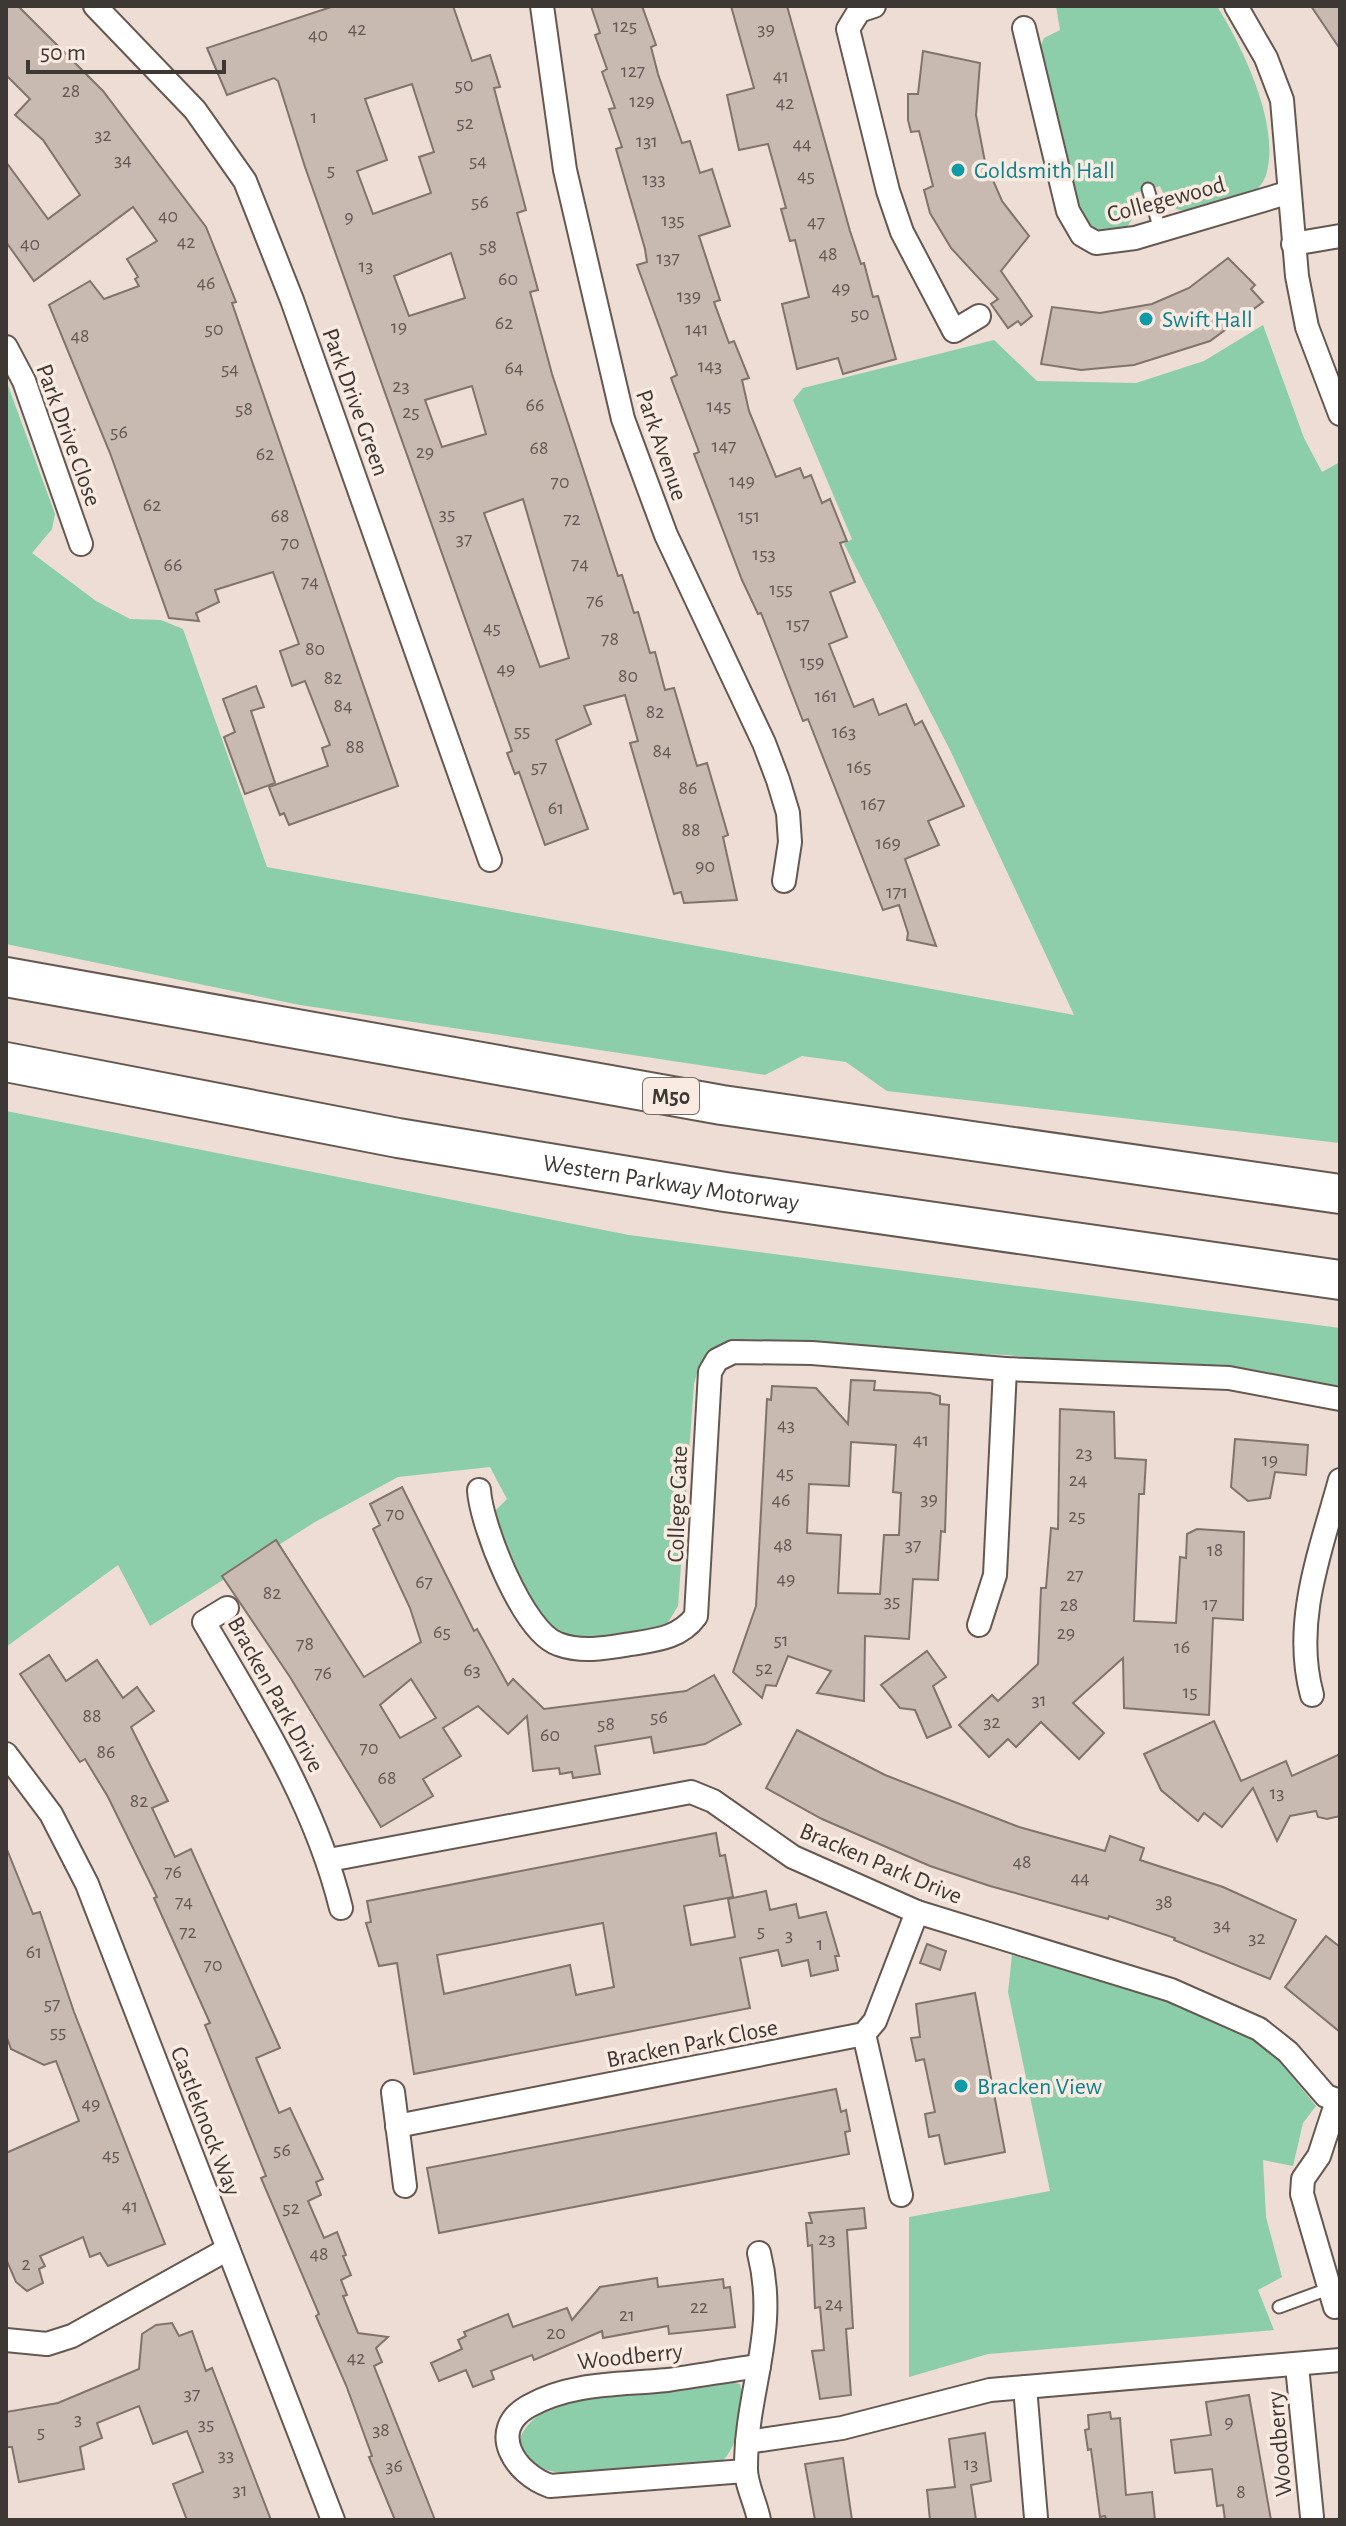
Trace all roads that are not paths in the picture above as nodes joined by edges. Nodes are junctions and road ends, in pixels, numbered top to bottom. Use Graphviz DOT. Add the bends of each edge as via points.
graph roads {
  1 [pos="95,6"];
  2 [pos="542,6"];
  3 [pos="874,6"];
  4 [pos="1236,6"];
  5 [pos="1024,28"];
  6 [pos="1148,189"];
  7 [pos="1287,193"];
  8 [pos="1160,230"];
  9 [pos="1340,236"];
  10 [pos="1293,244"];
  11 [pos="979,316"];
  12 [pos="6,347"];
  13 [pos="1340,414"];
  14 [pos="81,544"];
  15 [pos="490,860"];
  16 [pos="784,881"];
  17 [pos="6,977"];
  18 [pos="6,1062"];
  19 [pos="1340,1194"];
  20 [pos="1340,1280"];
  21 [pos="1005,1369"];
  22 [pos="1340,1399"];
  23 [pos="1340,1480"];
  24 [pos="479,1490"];
  25 [pos="227,1608"];
  26 [pos="979,1625"];
  27 [pos="1312,1695"];
  28 [pos="6,1754"];
  29 [pos="329,1860"];
  30 [pos="341,1908"];
  31 [pos="917,1912"];
  32 [pos="864,2034"];
  33 [pos="393,2092"];
  34 [pos="1338,2101"];
  35 [pos="397,2126"];
  36 [pos="405,2186"];
  37 [pos="901,2195"];
  38 [pos="228,2249"];
  39 [pos="759,2253"];
  40 [pos="1332,2298"];
  41 [pos="1279,2307"];
  42 [pos="6,2340"];
  43 [pos="1340,2360"];
  44 [pos="759,2366"];
  45 [pos="1297,2366"];
  46 [pos="1025,2387"];
  47 [pos="747,2442"];
  48 [pos="745,2471"];
  49 [pos="1312,2517"];
  50 [pos="1036,2518"];
  51 [pos="333,2520"];
  52 [pos="759,2520"];
  1 -- 15 [label="street, Park Drive Green" via="195,110 245,181"];
  2 -- 16 [label="street, Park Avenue" via="565,170 623,419 666,535 778,780 790,842"];
  3 -- 11 [label="street" via="859,11 848,29 888,191 902,232 954,331"];
  4 -- 7 [label="street" via="1266,58 1282,100"];
  5 -- 8 [label="street, Collegewood" via="1075,226 1096,243"];
  6 -- 8 [label="lane"];
  7 -- 8 [label="street, Collegewood"];
  7 -- 10 [label="street"];
  9 -- 10 [label="street"];
  10 -- 13 [label="street" via="1307,327"];
  12 -- 14 [label="street, Park Drive Close" via="24,381"];
  17 -- 19 [label="highway, M50" via="722,1105"];
  18 -- 20 [label="highway, Western Parkway Motorway" via="398,1138 725,1192"];
  21 -- 22 [label="street, College Gate" via="1229,1378"];
  21 -- 24 [label="street, College Gate" via="812,1353 733,1352 717,1360 707,1394 699,1606 687,1629 656,1640 573,1649 546,1637 500,1560 483,1518"];
  21 -- 26 [label="street" via="995,1575"];
  23 -- 27 [label="street" via="1306,1612 1306,1671"];
  25 -- 29 [label="street, Bracken Park Drive" via="204,1622 290,1771"];
  28 -- 38 [label="street, Castleknock Way" via="51,1814 85,1878"];
  29 -- 30 [label="street, Bracken Park Drive"];
  29 -- 31 [label="street, Bracken Park Drive" via="691,1792 713,1801 793,1857"];
  31 -- 32 [label="street" via="875,2021"];
  31 -- 34 [label="street, Bracken Park Drive" via="1100,1966 1211,2007 1259,2029 1288,2052 1326,2096"];
  32 -- 35 [label="street, Bracken Park Close"];
  32 -- 37 [label="street"];
  33 -- 35 [label="street"];
  34 -- 40 [label="street" via="1319,2156 1303,2179 1302,2194"];
  35 -- 36 [label="street"];
  38 -- 42 [label="street" via="72,2336 47,2344"];
  38 -- 51 [label="street, Castleknock Way"];
  39 -- 44 [label="street" via="767,2283 768,2323"];
  40 -- 41 [label="lane"];
  43 -- 45 [label="street, Woodberry"];
  44 -- 47 [label="street"];
  44 -- 48 [label="street, Woodberry" via="570,2389 527,2407 509,2424 507,2434 507,2446 523,2473 550,2486"];
  45 -- 46 [label="street, Woodberry"];
  45 -- 49 [label="street, Woodberry"];
  46 -- 47 [label="street, Woodberry" via="990,2390 842,2428"];
  46 -- 50 [label="street"];
  47 -- 48 [label="street"];
  48 -- 52 [label="street"];
}
